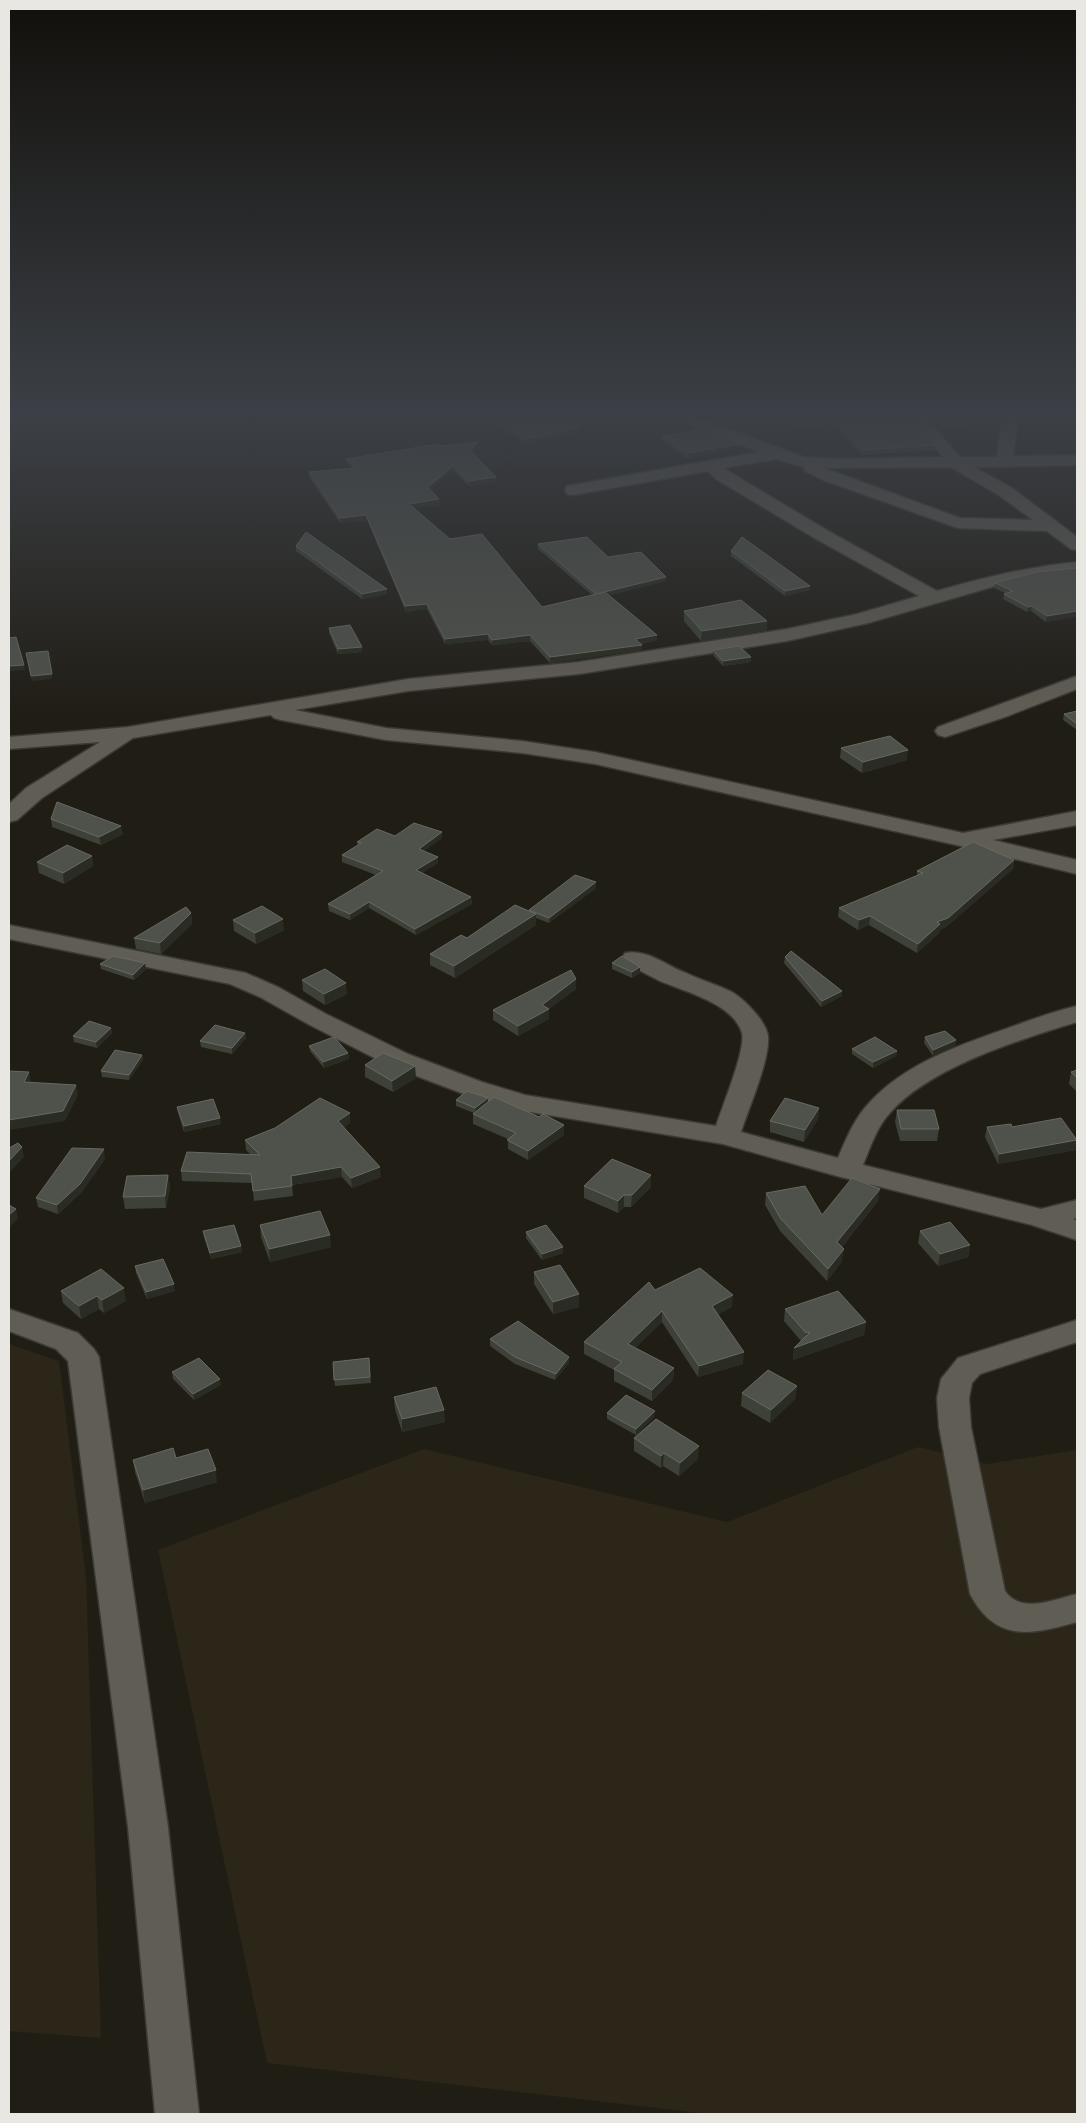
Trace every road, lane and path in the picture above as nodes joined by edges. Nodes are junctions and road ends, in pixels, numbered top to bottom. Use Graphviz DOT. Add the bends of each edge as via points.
graph roads {
  1 [pos="792,517"];
  2 [pos="939,517"];
  3 [pos="1040,517"];
  4 [pos="1052,526"];
  5 [pos="1077,546"];
  6 [pos="1077,567"];
  7 [pos="936,598"];
  8 [pos="1077,682"];
  9 [pos="264,711"];
  10 [pos="945,731"];
  11 [pos="128,733"];
  12 [pos="9,743"];
  13 [pos="9,815"];
  14 [pos="1077,818"];
  15 [pos="961,838"];
  16 [pos="1077,867"];
  17 [pos="9,932"];
  18 [pos="634,958"];
  19 [pos="1077,1014"];
  20 [pos="726,1136"];
  21 [pos="847,1170"];
  22 [pos="1077,1209"];
  23 [pos="1041,1218"];
  24 [pos="1077,1230"];
  25 [pos="9,1320"];
  26 [pos="1077,1331"];
  27 [pos="1077,1608"];
  28 [pos="177,2114"];
  1 -- 7 [label="street"];
  2 -- 4 [label="street" via="972,524"];
  3 -- 4 [label="street"];
  4 -- 5 [label="street"];
  6 -- 7 [label="street" via="1036,571"];
  7 -- 9 [label="street" via="787,635 579,668 408,685"];
  8 -- 10 [label="street"];
  9 -- 11 [label="street"];
  9 -- 15 [label="street" via="386,734 522,747 595,758"];
  11 -- 12 [label="street"];
  11 -- 13 [label="street" via="34,794"];
  14 -- 15 [label="street"];
  15 -- 16 [label="street"];
  17 -- 20 [label="street" via="237,978 399,1060 522,1103"];
  18 -- 20 [label="street" via="724,998 743,1014 755,1034 753,1056"];
  19 -- 21 [label="street" via="942,1063 892,1094 868,1125"];
  20 -- 21 [label="street"];
  21 -- 23 [label="street"];
  22 -- 23 [label="street"];
  23 -- 24 [label="street"];
  25 -- 28 [label="street" via="67,1341 83,1357 148,1827"];
  26 -- 27 [label="street" via="969,1366 957,1379 952,1398 988,1594 994,1606 1004,1614 1019,1618 1038,1618"];
}
